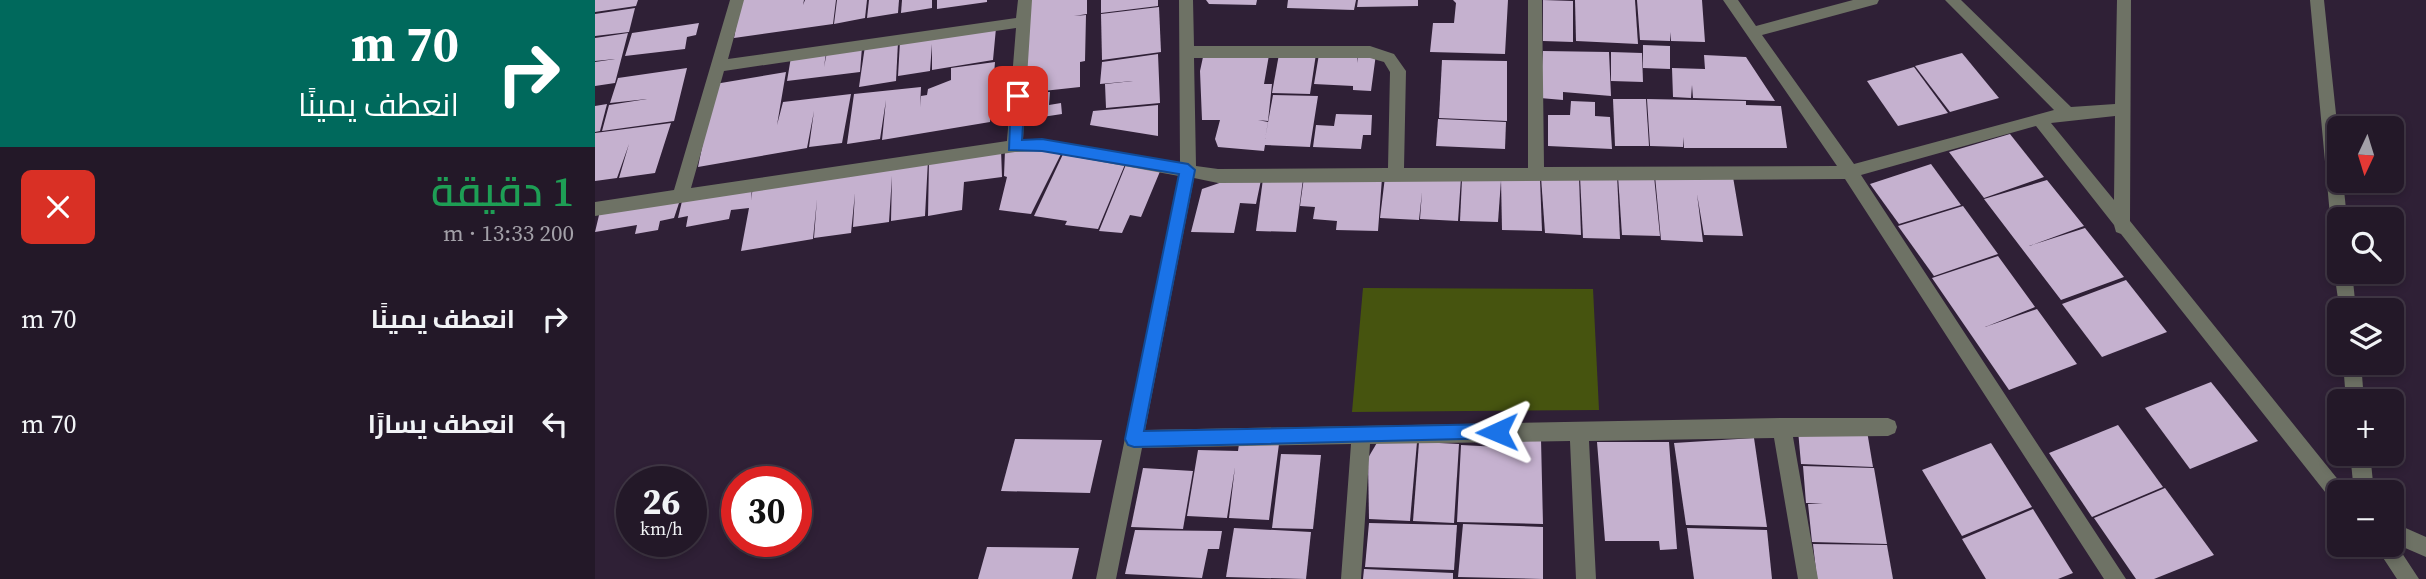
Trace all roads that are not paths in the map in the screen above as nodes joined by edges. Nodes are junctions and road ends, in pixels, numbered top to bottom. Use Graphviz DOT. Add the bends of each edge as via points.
graph roads {
  1 [pos="737,0"];
  2 [pos="1025,0"];
  3 [pos="1186,0"];
  4 [pos="1535,0"];
  5 [pos="1730,0"];
  6 [pos="1872,0"];
  7 [pos="1952,0"];
  8 [pos="2124,0"];
  9 [pos="2317,0"];
  10 [pos="1023,22"];
  11 [pos="1752,32"];
  12 [pos="1186,52"];
  13 [pos="718,66"];
  14 [pos="2123,110"];
  15 [pos="2067,113"];
  16 [pos="2039,119"];
  17 [pos="1015,146"];
  18 [pos="1188,170"];
  19 [pos="1850,173"];
  20 [pos="1536,174"];
  21 [pos="1396,175"];
  22 [pos="681,195"];
  23 [pos="2337,207"];
  24 [pos="595,209"];
  25 [pos="2122,227"];
  26 [pos="1782,426"];
  27 [pos="1888,427"];
  28 [pos="1579,431"];
  29 [pos="1361,435"];
  30 [pos="1134,439"];
  31 [pos="2328,480"];
  32 [pos="2404,537"];
  33 [pos="2426,547"];
  34 [pos="2393,557"];
  35 [pos="1106,579"];
  36 [pos="1351,579"];
  37 [pos="1585,579"];
  38 [pos="1808,579"];
  39 [pos="2116,579"];
  40 [pos="2409,579"];
  1 -- 13 [label="street"];
  2 -- 10 [label="street"];
  3 -- 12 [label="street"];
  4 -- 20 [label="street"];
  5 -- 11 [label="street"];
  6 -- 11 [label="street"];
  7 -- 15 [label="street"];
  8 -- 14 [label="street"];
  9 -- 23 [label="street"];
  10 -- 13 [label="street"];
  10 -- 17 [label="street"];
  11 -- 19 [label="street"];
  12 -- 18 [label="street"];
  12 -- 21 [label="street" via="1370,52 1389,58 1398,71"];
  13 -- 22 [label="street"];
  14 -- 15 [label="street"];
  14 -- 25 [label="street"];
  15 -- 16 [label="street"];
  16 -- 19 [label="street"];
  16 -- 25 [label="street"];
  17 -- 18 [label="street" via="1042,145"];
  17 -- 22 [label="street"];
  18 -- 21 [label="street" via="1218,176"];
  18 -- 30 [label="street"];
  19 -- 20 [label="street"];
  19 -- 39 [label="street"];
  20 -- 21 [label="street"];
  22 -- 24 [label="street"];
  25 -- 31 [label="street"];
  26 -- 27 [label="street"];
  26 -- 28 [label="street"];
  26 -- 38 [label="street"];
  28 -- 29 [label="street"];
  28 -- 37 [label="street"];
  29 -- 30 [label="street"];
  29 -- 36 [label="street"];
  30 -- 35 [label="street"];
  32 -- 33 [label="street"];
  34 -- 40 [label="street"];
}
